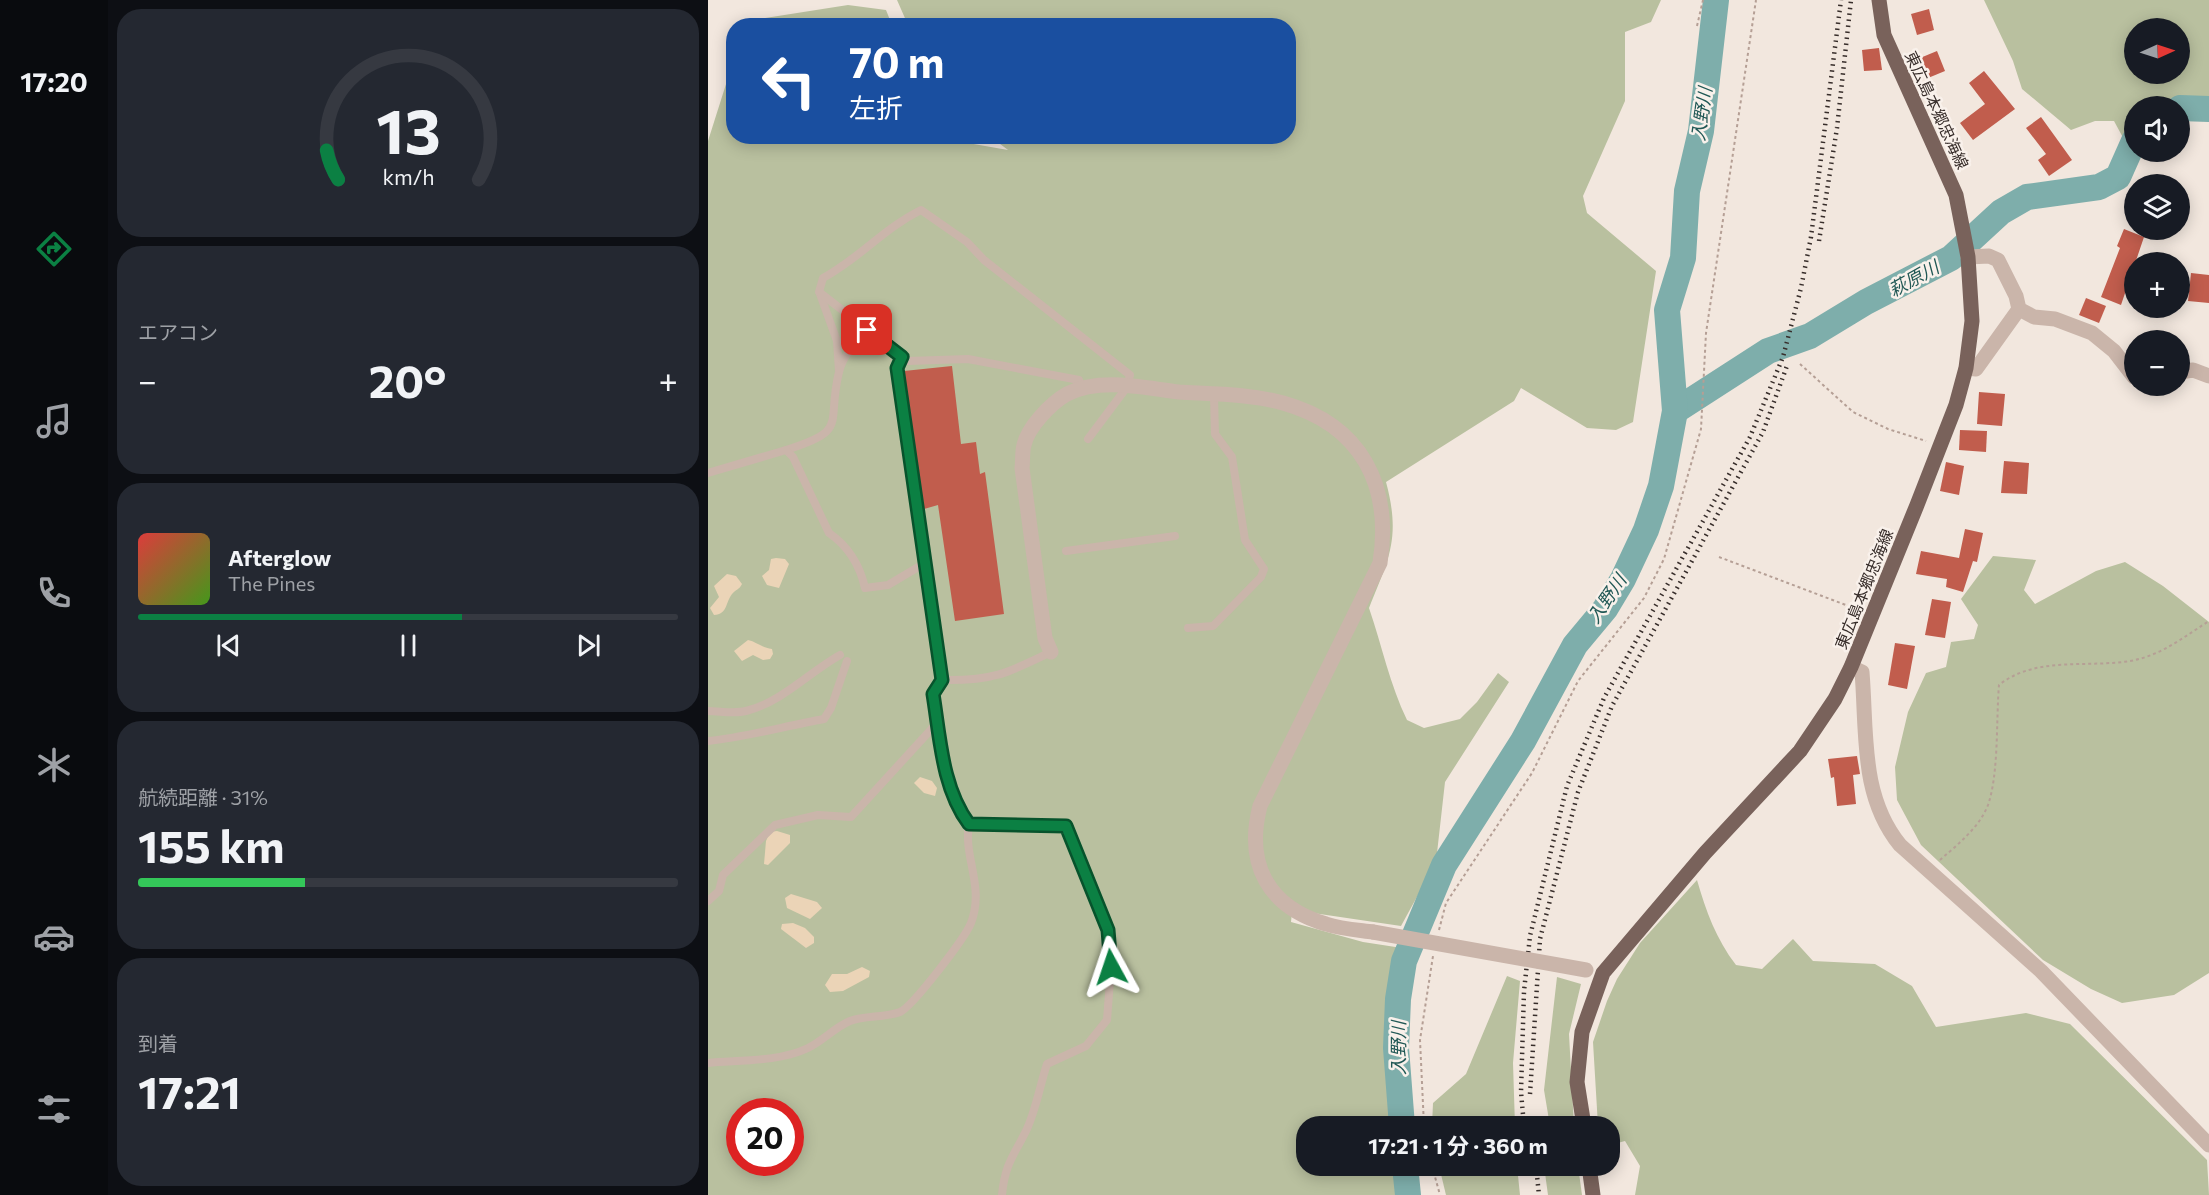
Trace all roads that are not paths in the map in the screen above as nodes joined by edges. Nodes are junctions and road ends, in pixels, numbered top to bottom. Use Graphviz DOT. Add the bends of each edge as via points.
graph roads {
  1 [pos="1880,0"];
  2 [pos="1968,257"];
  3 [pos="819,292"];
  4 [pos="2019,309"];
  5 [pos="867,330"];
  6 [pos="902,357"];
  7 [pos="2124,364"];
  8 [pos="1966,368"];
  9 [pos="2190,370"];
  10 [pos="839,371"];
  11 [pos="2209,376"];
  12 [pos="1127,387"];
  13 [pos="1082,388"];
  14 [pos="1214,394"];
  15 [pos="1088,439"];
  16 [pos="786,450"];
  17 [pos="708,472"];
  18 [pos="1175,537"];
  19 [pos="1066,551"];
  20 [pos="925,563"];
  21 [pos="1188,628"];
  22 [pos="1051,652"];
  23 [pos="1851,667"];
  24 [pos="942,680"];
  25 [pos="708,711"];
  26 [pos="937,723"];
  27 [pos="708,741"];
  28 [pos="969,824"];
  29 [pos="708,901"];
  30 [pos="1603,972"];
  31 [pos="708,1063"];
  32 [pos="1582,1116"];
  33 [pos="2209,1145"];
  34 [pos="1590,1176"];
  35 [pos="1002,1195"];
  36 [pos="1593,1195"];
  1 -- 2 [label="main road, 東広島本郷忠海線" via="1884,35 1950,179"];
  2 -- 4 [label="street" via="1989,256 1998,260"];
  2 -- 8 [label="main road, 東広島本郷忠海線" via="1972,321"];
  3 -- 5 [label="lane"];
  3 -- 10 [label="lane" via="837,341"];
  3 -- 12 [label="lane" via="823,278 847,265 894,224 921,210 967,242 1130,375"];
  4 -- 7 [label="street" via="2092,333"];
  4 -- 8 [label="street" via="1976,369"];
  5 -- 6 [label="lane"];
  5 -- 10 [label="lane" via="849,350"];
  6 -- 13 [label="lane" via="908,361 968,359 1078,380"];
  6 -- 20 [label="lane" via="897,368"];
  8 -- 23 [label="main road, 東広島本郷忠海線" via="1956,405"];
  9 -- 11 [label="street"];
  10 -- 16 [label="lane" via="830,429 816,441"];
  12 -- 13 [label="street"];
  12 -- 14 [label="street"];
  12 -- 15 [label="lane"];
  13 -- 22 [label="street" via="1051,406 1024,444 1022,468 1045,638"];
  14 -- 21 [label="lane" via="1215,434 1232,457 1245,540 1264,569 1261,577 1213,626"];
  14 -- 30 [label="street, bridge" via="1281,402 1316,417 1350,440 1375,477 1383,518 1380,563 1260,806 1255,841 1263,880 1280,899 1327,925"];
  16 -- 17 [label="lane"];
  16 -- 20 [label="lane" via="829,533 860,568 864,588 888,585"];
  18 -- 19 [label="lane"];
  20 -- 24 [label="lane"];
  22 -- 24 [label="lane" via="1002,676 974,681"];
  23 -- 30 [label="main road, 東広島本郷忠海線" via="1800,751"];
  23 -- 33 [label="street" via="1862,672 1871,791 1878,813 1900,845 2041,971"];
  24 -- 26 [label="lane" via="933,694"];
  25 -- 27 [label="lane" via="744,712 768,704 816,668 843,658 831,708 824,719"];
  26 -- 28 [label="lane" via="956,807"];
  26 -- 29 [label="lane" via="851,817 818,815 775,825 723,875 719,891"];
  28 -- 31 [label="lane" via="966,841 973,859 976,893 971,923 933,977 902,1011 851,1020 807,1048 784,1055"];
  28 -- 35 [label="lane" via="1066,826 1108,930 1107,1020 1086,1046 1047,1064 1026,1130 1004,1177"];
  30 -- 32 [label="main road, 東広島本郷忠海線" via="1582,1032 1577,1083"];
  34 -- 36 [label="main road"];
}
